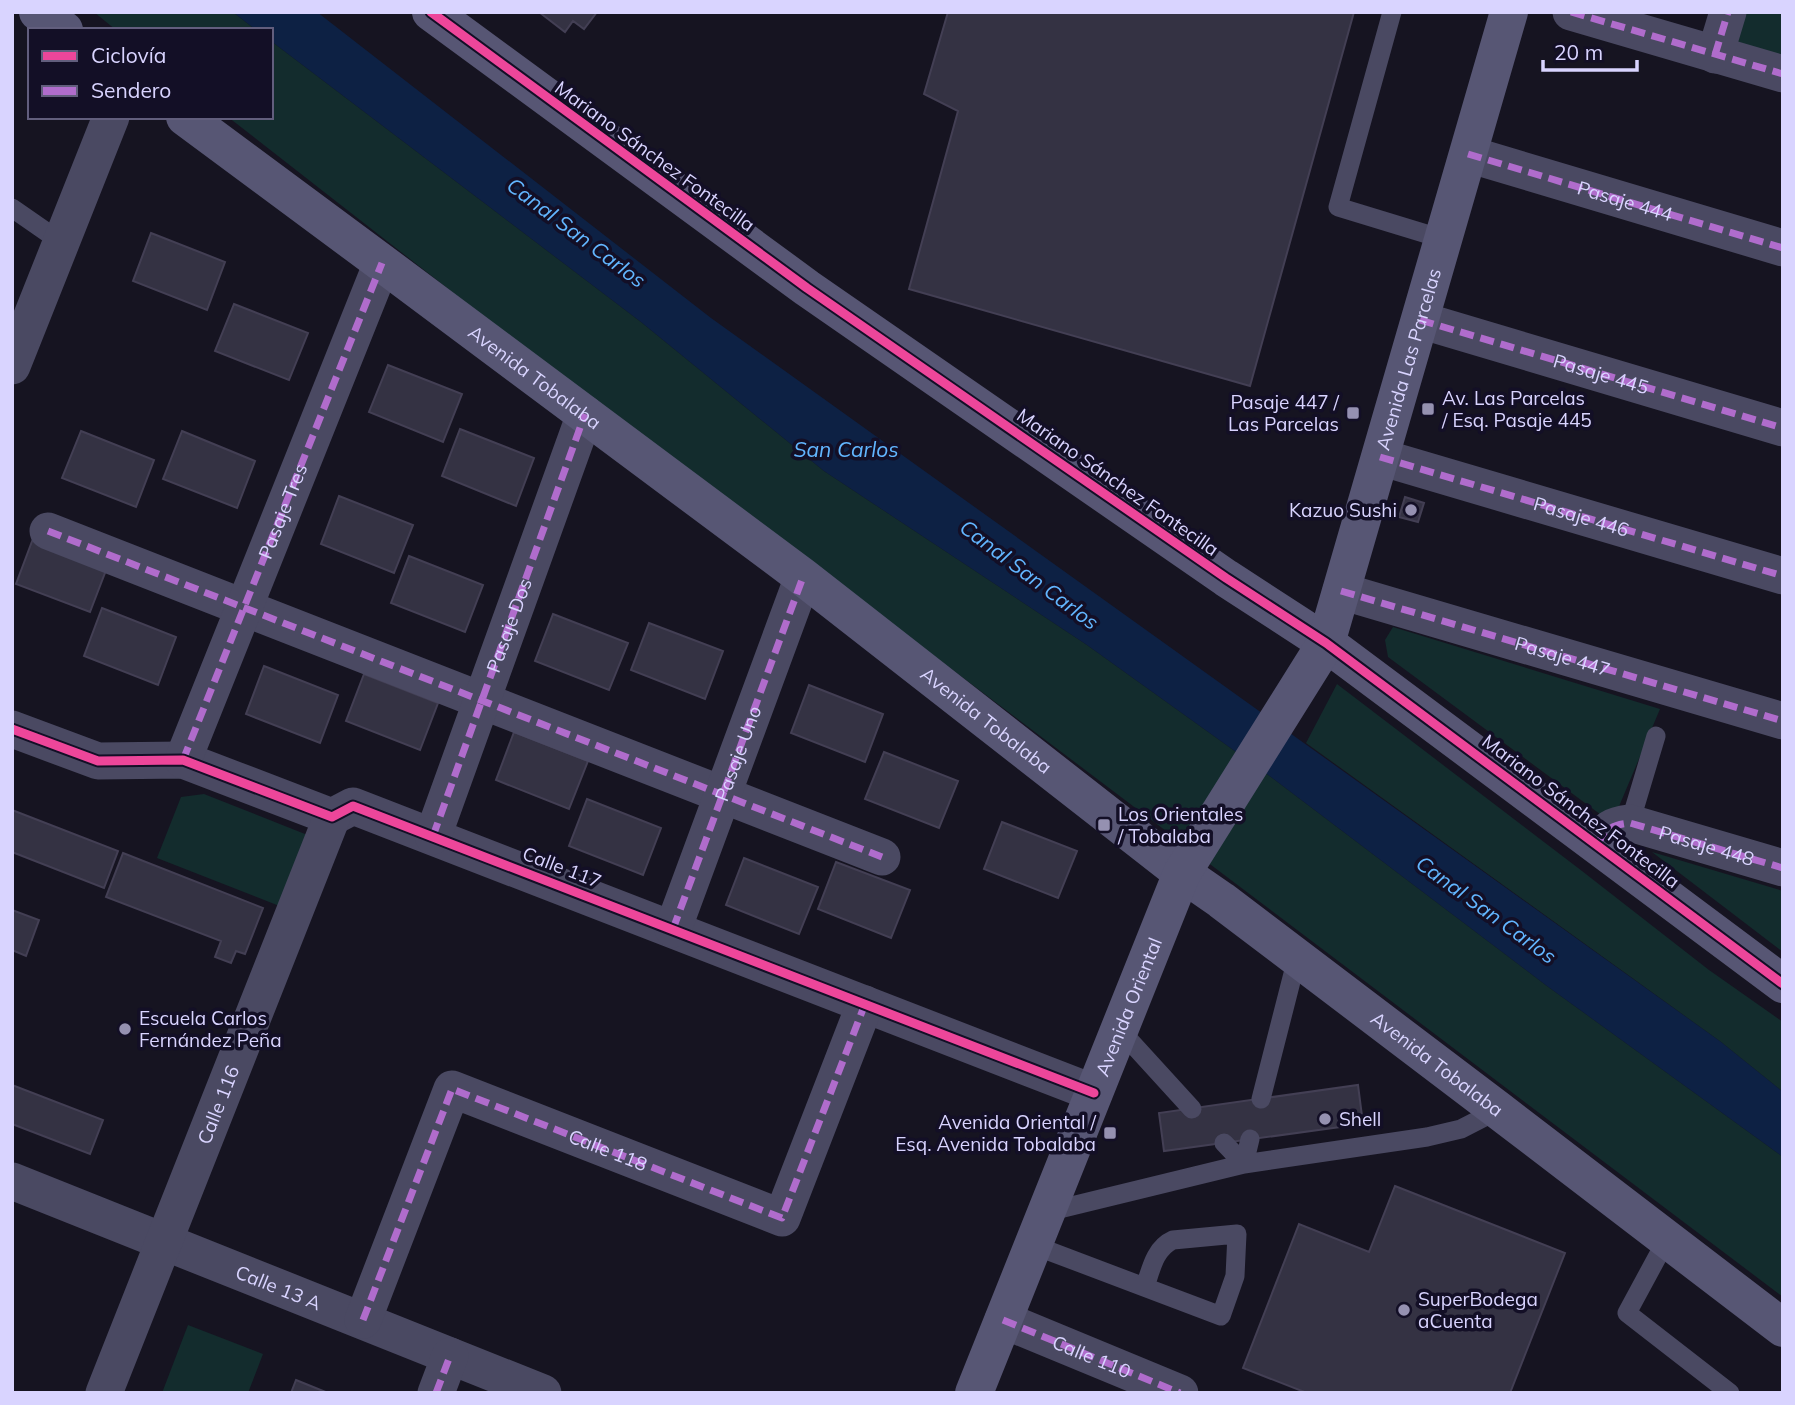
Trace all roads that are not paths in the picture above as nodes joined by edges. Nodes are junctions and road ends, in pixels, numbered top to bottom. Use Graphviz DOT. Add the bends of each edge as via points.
graph roads {
  1 [pos="38,12"];
  2 [pos="431,12"];
  3 [pos="1392,12"];
  4 [pos="1509,12"];
  5 [pos="1571,12"];
  6 [pos="1728,12"];
  7 [pos="61,28"];
  8 [pos="1715,55"];
  9 [pos="1783,74"];
  10 [pos="109,119"];
  11 [pos="188,119"];
  12 [pos="1468,154"];
  13 [pos="12,208"];
  14 [pos="1443,239"];
  15 [pos="61,242"];
  16 [pos="1783,247"];
  17 [pos="382,262"];
  18 [pos="1420,320"];
  19 [pos="12,366"];
  20 [pos="585,414"];
  21 [pos="1783,428"];
  22 [pos="1380,457"];
  23 [pos="48,531"];
  24 [pos="1783,576"];
  25 [pos="803,577"];
  26 [pos="1341,592"];
  27 [pos="244,607"];
  28 [pos="1326,643"];
  29 [pos="481,700"];
  30 [pos="1783,721"];
  31 [pos="12,729"];
  32 [pos="1656,736"];
  33 [pos="183,760"];
  34 [pos="1237,784"];
  35 [pos="722,795"];
  36 [pos="332,817"];
  37 [pos="1630,824"];
  38 [pos="433,836"];
  39 [pos="1597,844"];
  40 [pos="882,857"];
  41 [pos="1783,868"];
  42 [pos="1182,873"];
  43 [pos="673,929"];
  44 [pos="1297,958"];
  45 [pos="1783,984"];
  46 [pos="865,1004"];
  47 [pos="1119,1029"];
  48 [pos="1094,1093"];
  49 [pos="1261,1099"];
  50 [pos="1192,1108"];
  51 [pos="1498,1110"];
  52 [pos="1250,1139"];
  53 [pos="1224,1143"];
  54 [pos="1244,1164"];
  55 [pos="12,1181"];
  56 [pos="1040,1228"];
  57 [pos="1667,1239"];
  58 [pos="165,1242"];
  59 [pos="1145,1287"];
  60 [pos="1003,1320"];
  61 [pos="363,1321"];
  62 [pos="1783,1328"];
  63 [pos="450,1356"];
  64 [pos="104,1393"];
  65 [pos="436,1393"];
  66 [pos="544,1393"];
  67 [pos="974,1393"];
  68 [pos="1180,1393"];
  69 [pos="1730,1393"];
  1 -- 7 [label="main road"];
  2 -- 28 [label="main road, Mariano Sánchez Fontecilla" via="807,288"];
  3 -- 14 [label="lane" via="1338,207"];
  4 -- 12 [label="main road, Avenida Las Parcelas"];
  5 -- 8 [label="street"];
  6 -- 8 [label="street"];
  8 -- 9 [label="street"];
  10 -- 15 [label="street"];
  11 -- 17 [label="main road, Avenida Tobalaba"];
  12 -- 14 [label="main road, Avenida Las Parcelas"];
  12 -- 16 [label="street, Pasaje 444"];
  13 -- 15 [label="lane"];
  14 -- 18 [label="main road, Avenida Las Parcelas"];
  15 -- 19 [label="street"];
  17 -- 20 [label="main road, Avenida Tobalaba"];
  17 -- 27 [label="street, Pasaje Tres"];
  18 -- 21 [label="street, Pasaje 445"];
  18 -- 22 [label="main road, Avenida Las Parcelas"];
  20 -- 25 [label="main road, Avenida Tobalaba"];
  20 -- 29 [label="street, Pasaje Dos"];
  22 -- 24 [label="street, Pasaje 446"];
  22 -- 26 [label="main road, Avenida Las Parcelas"];
  23 -- 27 [label="street"];
  25 -- 35 [label="street, Pasaje Uno"];
  25 -- 42 [label="main road, Avenida Tobalaba"];
  26 -- 28 [label="main road, Avenida Las Parcelas"];
  26 -- 30 [label="street, Pasaje 447"];
  27 -- 29 [label="street"];
  27 -- 33 [label="street, Pasaje Tres"];
  28 -- 34 [label="main road, Avenida Las Parcelas"];
  28 -- 39 [label="main road, Mariano Sánchez Fontecilla"];
  29 -- 35 [label="street"];
  29 -- 38 [label="street, Pasaje Dos"];
  31 -- 33 [label="street" via="98,761"];
  32 -- 37 [label="lane"];
  33 -- 36 [label="street"];
  34 -- 42 [label="main road, Avenida Oriental"];
  35 -- 40 [label="street"];
  35 -- 43 [label="street, Pasaje Uno"];
  36 -- 38 [label="street, Calle 117" via="353,806"];
  36 -- 58 [label="street, Calle 116"];
  37 -- 39 [label="street" via="1607,830"];
  37 -- 41 [label="street, Pasaje 448"];
  38 -- 43 [label="street, Calle 117"];
  39 -- 45 [label="main road, Mariano Sánchez Fontecilla"];
  42 -- 44 [label="main road, Avenida Tobalaba"];
  42 -- 47 [label="main road, Avenida Oriental"];
  43 -- 46 [label="street, Calle 117"];
  44 -- 49 [label="lane"];
  44 -- 51 [label="main road, Avenida Tobalaba"];
  46 -- 48 [label="street, Calle 117"];
  46 -- 61 [label="street, Calle 118" via="782,1218 452,1089"];
  47 -- 48 [label="main road, Avenida Oriental"];
  47 -- 50 [label="lane"];
  48 -- 56 [label="main road, Avenida Oriental"];
  51 -- 54 [label="lane" via="1461,1129 1427,1138"];
  51 -- 57 [label="main road, Avenida Tobalaba"];
  52 -- 54 [label="lane"];
  53 -- 54 [label="lane"];
  54 -- 56 [label="lane"];
  55 -- 58 [label="street, Calle 13 A"];
  56 -- 59 [label="lane"];
  56 -- 60 [label="main road, Avenida Oriental"];
  57 -- 62 [label="main road, Avenida Tobalaba"];
  57 -- 69 [label="lane" via="1627,1313"];
  58 -- 61 [label="street, Calle 13 A"];
  58 -- 64 [label="street, Calle 116"];
  59 -- 59 [label="lane" via="1221,1316 1235,1276 1237,1234 1165,1244"];
  60 -- 67 [label="main road, Avenida Oriental"];
  60 -- 68 [label="street, Calle 110"];
  61 -- 63 [label="street, Calle 13 A"];
  63 -- 65 [label="street"];
  63 -- 66 [label="street, Calle 13 A"];
}
